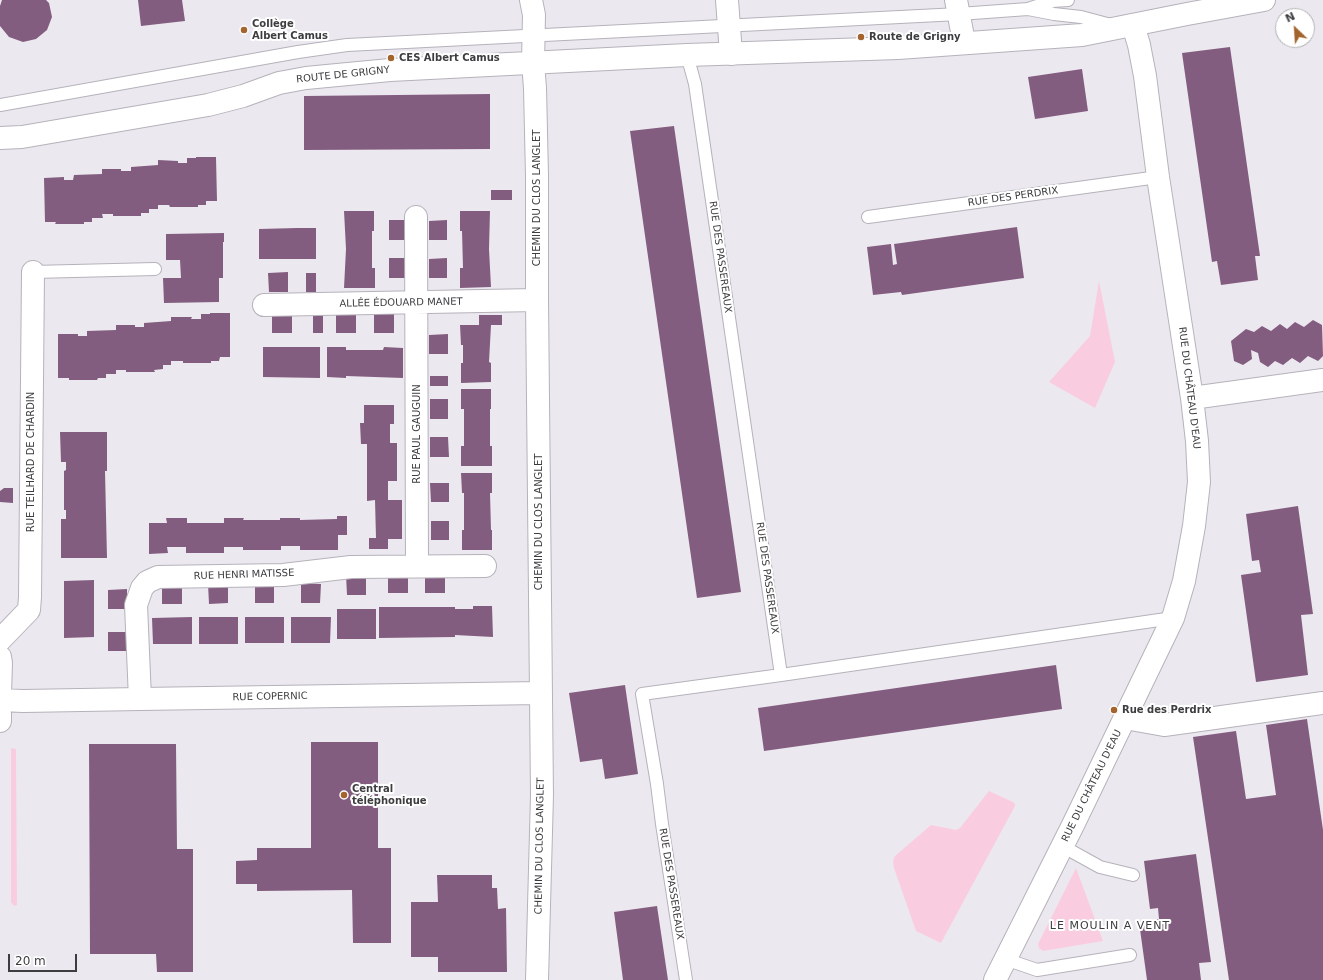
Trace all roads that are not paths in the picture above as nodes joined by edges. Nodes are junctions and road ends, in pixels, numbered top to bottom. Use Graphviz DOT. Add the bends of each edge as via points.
graph roads {
  1 [pos="531,0"];
  2 [pos="726,0"];
  3 [pos="1068,0"];
  4 [pos="1264,0"];
  5 [pos="957,7"];
  6 [pos="1028,8"];
  7 [pos="729,25"];
  8 [pos="1126,26"];
  9 [pos="535,35"];
  10 [pos="964,42"];
  11 [pos="731,54"];
  12 [pos="687,55"];
  13 [pos="533,63"];
  14 [pos="0,105"];
  15 [pos="0,138"];
  16 [pos="1158,177"];
  17 [pos="416,217"];
  18 [pos="868,217"];
  19 [pos="154,269"];
  20 [pos="33,272"];
  21 [pos="537,300"];
  22 [pos="416,303"];
  23 [pos="264,305"];
  24 [pos="1323,380"];
  25 [pos="1192,398"];
  26 [pos="418,566"];
  27 [pos="485,566"];
  28 [pos="1173,618"];
  29 [pos="0,640"];
  30 [pos="0,657"];
  31 [pos="781,675"];
  32 [pos="0,693"];
  33 [pos="540,693"];
  34 [pos="140,699"];
  35 [pos="0,700"];
  36 [pos="1323,703"];
  37 [pos="0,714"];
  38 [pos="1125,718"];
  39 [pos="0,722"];
  40 [pos="1062,846"];
  41 [pos="1134,874"];
  42 [pos="1130,955"];
  43 [pos="1005,959"];
  44 [pos="537,980"];
  45 [pos="686,980"];
  46 [pos="995,980"];
  1 -- 9 [label="street, CHEMIN DU CLOS LANGLET"];
  2 -- 7 [label="street"];
  3 -- 6 [label="lane" via="1052,1"];
  4 -- 8 [label="street, ROUTE DE GRIGNY"];
  5 -- 6 [label="lane"];
  5 -- 7 [label="lane"];
  5 -- 10 [label="street"];
  6 -- 8 [label="lane"];
  7 -- 9 [label="lane"];
  7 -- 11 [label="street"];
  8 -- 10 [label="street, ROUTE DE GRIGNY" via="1082,35"];
  8 -- 16 [label="street, RUE DU CHÂTEAU D'EAU" via="1139,45"];
  9 -- 13 [label="street, CHEMIN DU CLOS LANGLET"];
  9 -- 14 [label="lane" via="348,45 283,54"];
  10 -- 11 [label="street, ROUTE DE GRIGNY" via="898,48"];
  11 -- 12 [label="street, ROUTE DE GRIGNY"];
  12 -- 13 [label="street, ROUTE DE GRIGNY"];
  12 -- 31 [label="lane, RUE DES PASSEREAUX" via="696,92"];
  13 -- 15 [label="street, ROUTE DE GRIGNY" via="390,70 306,78 279,83 208,105 29,136"];
  13 -- 21 [label="street, CHEMIN DU CLOS LANGLET" via="537,168"];
  16 -- 18 [label="lane, RUE DES PERDRIX"];
  16 -- 25 [label="street, RUE DU CHÂTEAU D'EAU"];
  17 -- 22 [label="street, RUE PAUL GAUGUIN"];
  19 -- 20 [label="lane"];
  20 -- 29 [label="street, RUE TEILHARD DE CHARDIN" via="30,597 28,610"];
  21 -- 22 [label="street, ALLÉE ÉDOUARD MANET"];
  21 -- 33 [label="street, CHEMIN DU CLOS LANGLET"];
  22 -- 23 [label="street, ALLÉE ÉDOUARD MANET"];
  22 -- 26 [label="street, RUE PAUL GAUGUIN"];
  24 -- 25 [label="street"];
  25 -- 28 [label="street, RUE DU CHÂTEAU D'EAU" via="1199,482 1184,581"];
  26 -- 27 [label="street, RUE HENRI MATISSE"];
  26 -- 34 [label="street, RUE HENRI MATISSE" via="351,566 282,575 158,577 147,582 136,605"];
  28 -- 31 [label="lane"];
  28 -- 38 [label="street, RUE DU CHÂTEAU D'EAU"];
  30 -- 32 [label="street"];
  31 -- 45 [label="lane, RUE DES PASSEREAUX" via="642,694"];
  33 -- 34 [label="street, RUE COPERNIC"];
  33 -- 44 [label="street, CHEMIN DU CLOS LANGLET" via="542,795"];
  34 -- 35 [label="street, RUE COPERNIC"];
  36 -- 38 [label="street" via="1164,725"];
  37 -- 39 [label="street"];
  38 -- 40 [label="street, RUE DU CHÂTEAU D'EAU"];
  40 -- 41 [label="lane, RUE DU CHÂTEAU D'EAU" via="1100,867"];
  40 -- 43 [label="street, RUE DU CHÂTEAU D'EAU"];
  42 -- 43 [label="lane" via="1037,970"];
  43 -- 46 [label="street, RUE DU CHÂTEAU D'EAU"];
}
